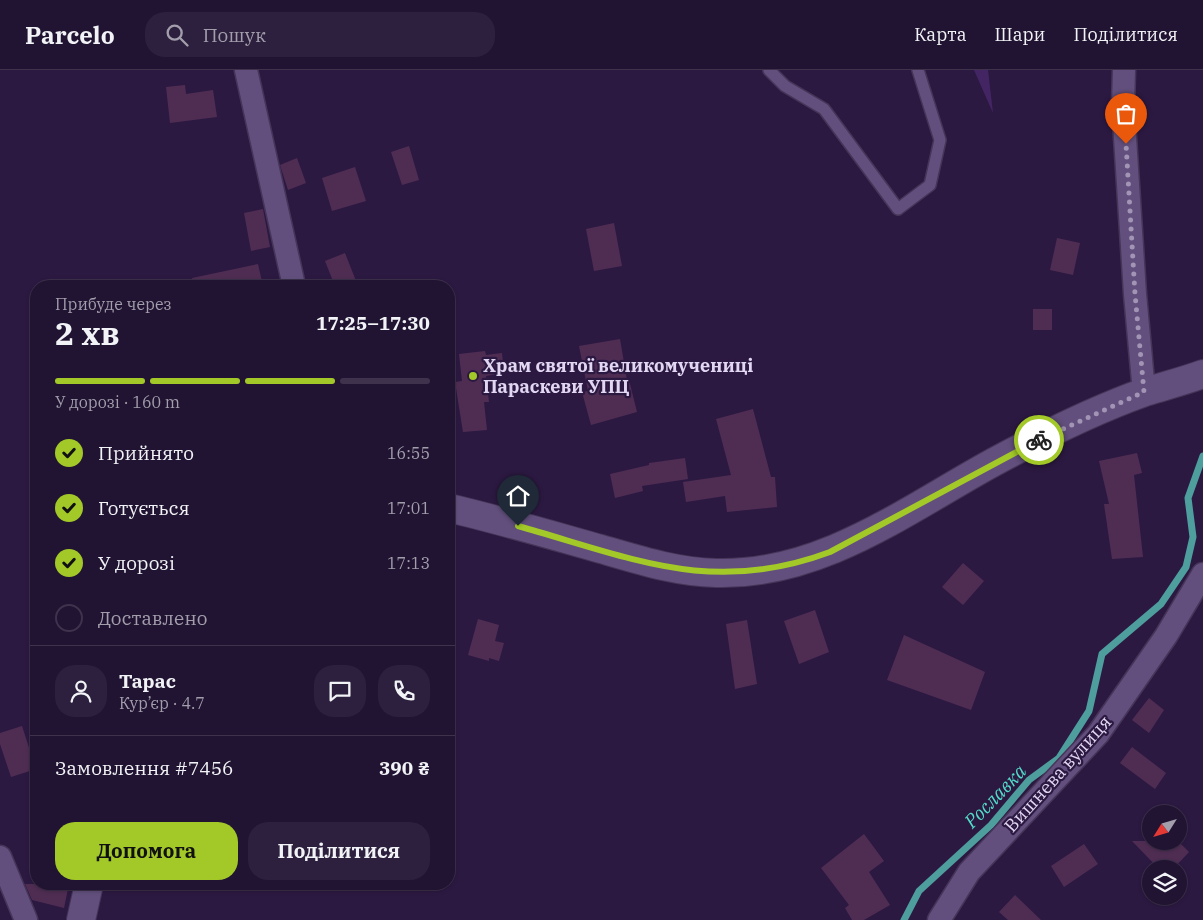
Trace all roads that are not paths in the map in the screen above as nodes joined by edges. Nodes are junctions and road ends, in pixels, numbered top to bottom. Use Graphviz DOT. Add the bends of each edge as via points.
graph roads {
  1 [pos="246,70"];
  2 [pos="769,70"];
  3 [pos="918,70"];
  4 [pos="1124,70"];
  5 [pos="293,280"];
  6 [pos="1203,374"];
  7 [pos="1144,392"];
  8 [pos="455,510"];
  9 [pos="1203,574"];
  10 [pos="0,857"];
  11 [pos="88,890"];
  12 [pos="944,918"];
  13 [pos="26,920"];
  14 [pos="81,920"];
  1 -- 5 [label="street"];
  2 -- 3 [label="lane" via="784,86 824,109 898,209 930,185 940,140"];
  4 -- 7 [label="street" via="1123,106"];
  6 -- 7 [label="street"];
  7 -- 8 [label="street" via="995,462 830,552 771,569 716,573 666,568"];
  9 -- 12 [label="street, Вишнева вулиця" via="1166,636 1098,734 970,872"];
  10 -- 13 [label="street"];
  11 -- 14 [label="street"];
}
